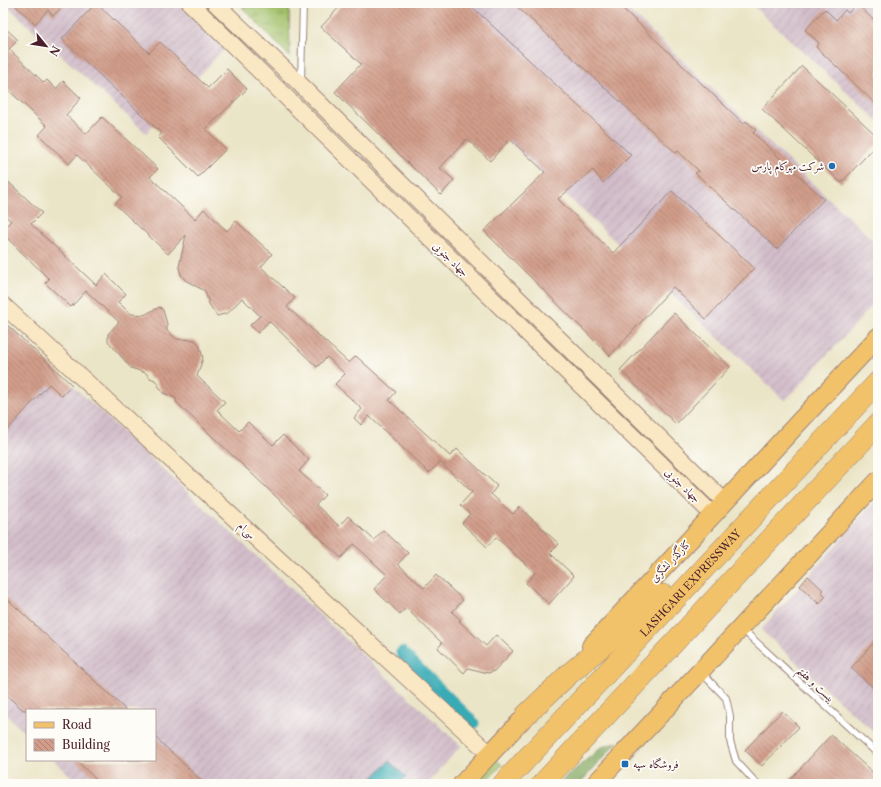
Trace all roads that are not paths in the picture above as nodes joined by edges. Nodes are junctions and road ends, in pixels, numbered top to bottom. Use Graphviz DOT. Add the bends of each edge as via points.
graph roads {
  1 [pos="190,3"];
  2 [pos="302,3"];
  3 [pos="222,4"];
  4 [pos="300,84"];
  5 [pos="3,305"];
  6 [pos="878,337"];
  7 [pos="878,382"];
  8 [pos="878,424"];
  9 [pos="878,481"];
  10 [pos="725,502"];
  11 [pos="713,515"];
  12 [pos="735,534"];
  13 [pos="741,628"];
  14 [pos="700,672"];
  15 [pos="526,715"];
  16 [pos="490,754"];
  17 [pos="878,754"];
  18 [pos="462,784"];
  19 [pos="503,784"];
  20 [pos="542,784"];
  21 [pos="596,784"];
  22 [pos="757,784"];
  1 -- 11 [label="street, جهاد جنوبی"];
  2 -- 4 [label="lane"];
  3 -- 4 [label="street, جهاد جنوبی"];
  4 -- 10 [label="street, جهاد جنوبی"];
  5 -- 16 [label="street, سی‌ام"];
  6 -- 10 [label="main road, کنارگذر لشگری"];
  7 -- 12 [label="highway, LASHGARI EXPRESSWAY"];
  8 -- 20 [label="highway"];
  9 -- 13 [label="main road"];
  10 -- 11 [label="main road, کنارگذر لشگری"];
  11 -- 15 [label="main road, کنارگذر لشگری"];
  12 -- 15 [label="highway" via="569,674"];
  12 -- 19 [label="highway, LASHGARI EXPRESSWAY"];
  13 -- 14 [label="main road"];
  13 -- 17 [label="lane, بیست و هفتم"];
  14 -- 21 [label="main road"];
  14 -- 22 [label="lane" via="726,698 730,716 730,741 736,761"];
  15 -- 16 [label="main road, کنارگذر لشگری"];
  16 -- 18 [label="main road, کنارگذر لشگری"];
}
